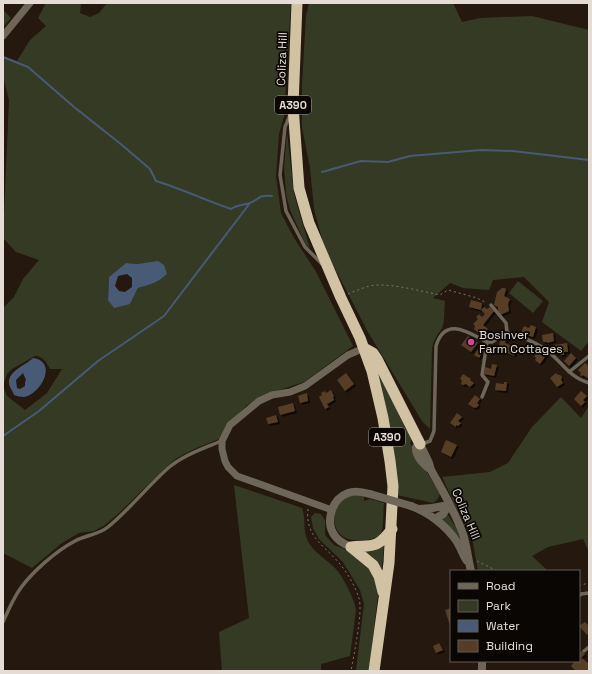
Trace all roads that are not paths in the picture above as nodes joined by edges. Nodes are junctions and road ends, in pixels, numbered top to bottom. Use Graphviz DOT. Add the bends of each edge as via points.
graph roads {
  1 [pos="30,3"];
  2 [pos="297,3"];
  3 [pos="3,36"];
  4 [pos="293,106"];
  5 [pos="329,272"];
  6 [pos="491,305"];
  7 [pos="506,332"];
  8 [pos="487,342"];
  9 [pos="364,348"];
  10 [pos="589,356"];
  11 [pos="569,372"];
  12 [pos="488,382"];
  13 [pos="589,384"];
  14 [pos="492,385"];
  15 [pos="482,397"];
  16 [pos="222,441"];
  17 [pos="420,444"];
  18 [pos="450,505"];
  19 [pos="332,510"];
  20 [pos="433,515"];
  21 [pos="392,529"];
  22 [pos="351,546"];
  23 [pos="470,564"];
  24 [pos="384,598"];
  25 [pos="3,622"];
  26 [pos="589,647"];
  27 [pos="584,651"];
  28 [pos="374,671"];
  1 -- 3 [label="street"];
  2 -- 4 [label="highway, Coliza Hill / A390"];
  4 -- 5 [label="highway, Coliza Hill / A390" via="299,188 309,223"];
  4 -- 5 [label="lane" via="285,127 280,175 286,211 305,247"];
  5 -- 9 [label="highway, A390"];
  6 -- 7 [label="lane" via="506,323"];
  7 -- 8 [label="lane" via="492,342"];
  7 -- 11 [label="lane" via="533,342"];
  8 -- 12 [label="lane" via="482,376"];
  8 -- 17 [label="lane" via="463,329 450,329 442,333 436,346 434,431 430,441"];
  9 -- 16 [label="street" via="348,355 305,386 259,401 230,425"];
  9 -- 17 [label="highway" via="369,349 377,359"];
  9 -- 21 [label="highway, A390" via="387,438 393,486"];
  10 -- 11 [label="lane"];
  11 -- 13 [label="lane"];
  12 -- 14 [label="lane"];
  12 -- 15 [label="lane"];
  16 -- 19 [label="street" via="225,461 238,476"];
  16 -- 25 [label="lane" via="188,455 168,468 108,527 80,538 50,558 20,589"];
  17 -- 18 [label="street, Coliza Hill" via="416,447 416,452 431,470"];
  18 -- 20 [label="street"];
  18 -- 23 [label="street, Coliza Hill" via="463,535"];
  19 -- 20 [label="street, bridge" via="337,501 347,493 356,492 370,494"];
  19 -- 22 [label="street" via="332,532 339,540"];
  20 -- 23 [label="street" via="451,533"];
  21 -- 22 [label="highway" via="384,540 375,546"];
  21 -- 24 [label="highway, A390"];
  22 -- 24 [label="highway" via="376,570"];
  24 -- 28 [label="highway, A390"];
  26 -- 27 [label="lane"];
}
